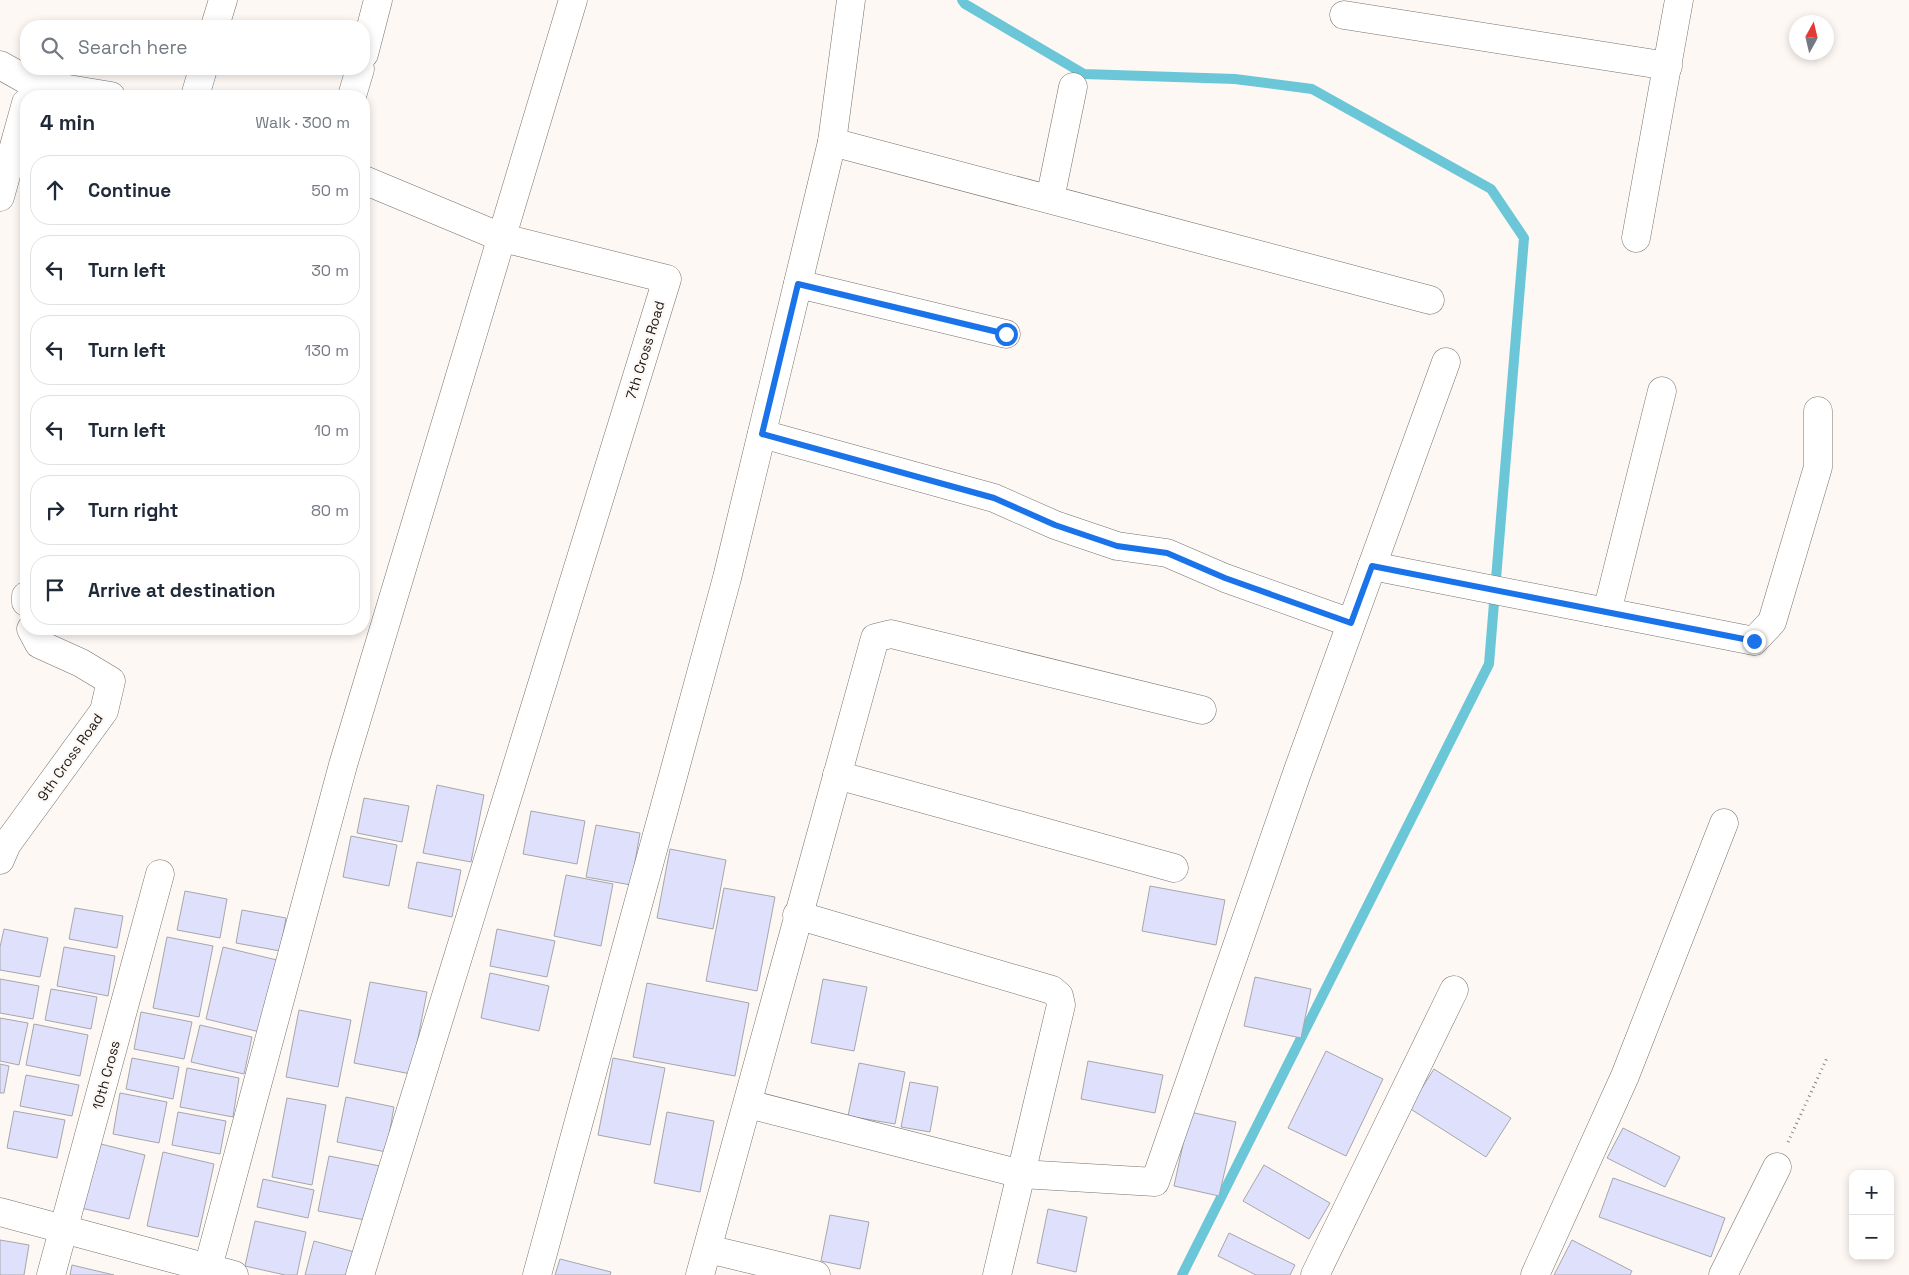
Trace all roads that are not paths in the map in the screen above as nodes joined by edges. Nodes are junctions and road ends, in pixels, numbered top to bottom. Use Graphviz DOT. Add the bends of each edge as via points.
graph roads {
  1 [pos="223,0"];
  2 [pos="378,0"];
  3 [pos="573,0"];
  4 [pos="851,0"];
  5 [pos="1679,0"];
  6 [pos="1344,15"];
  7 [pos="217,20"];
  8 [pos="370,31"];
  9 [pos="0,66"];
  10 [pos="1668,66"];
  11 [pos="201,75"];
  12 [pos="358,75"];
  13 [pos="1073,87"];
  14 [pos="25,90"];
  15 [pos="197,90"];
  16 [pos="354,90"];
  17 [pos="20,126"];
  18 [pos="832,142"];
  19 [pos="370,183"];
  20 [pos="0,197"];
  21 [pos="1050,199"];
  22 [pos="503,238"];
  23 [pos="1636,238"];
  24 [pos="798,284"];
  25 [pos="1430,300"];
  26 [pos="1006,334"];
  27 [pos="1446,362"];
  28 [pos="1662,390"];
  29 [pos="1818,411"];
  30 [pos="762,434"];
  31 [pos="1372,566"];
  32 [pos="1606,612"];
  33 [pos="1351,623"];
  34 [pos="34,635"];
  35 [pos="1202,710"];
  36 [pos="837,775"];
  37 [pos="1724,823"];
  38 [pos="0,860"];
  39 [pos="1174,868"];
  40 [pos="160,874"];
  41 [pos="797,915"];
  42 [pos="1454,990"];
  43 [pos="748,1104"];
  44 [pos="1776,1167"];
  45 [pos="1021,1174"];
  46 [pos="0,1212"];
  47 [pos="63,1229"];
  48 [pos="708,1249"];
  49 [pos="207,1271"];
  50 [pos="51,1275"];
  51 [pos="234,1275"];
  52 [pos="360,1275"];
  53 [pos="537,1275"];
  54 [pos="700,1275"];
  55 [pos="816,1275"];
  56 [pos="997,1275"];
  57 [pos="1316,1275"];
  58 [pos="1536,1275"];
  59 [pos="1723,1275"];
  1 -- 7 [label="street"];
  2 -- 8 [label="street"];
  3 -- 22 [label="street"];
  4 -- 18 [label="street"];
  5 -- 10 [label="street"];
  6 -- 10 [label="street"];
  9 -- 14 [label="street"];
  10 -- 23 [label="street"];
  11 -- 15 [label="street"];
  12 -- 16 [label="street"];
  13 -- 21 [label="street"];
  17 -- 20 [label="street"];
  18 -- 21 [label="street"];
  18 -- 24 [label="street"];
  19 -- 22 [label="street, 7th Cross Road"];
  21 -- 25 [label="street"];
  22 -- 49 [label="street" via="343,765"];
  22 -- 52 [label="street, 7th Cross Road" via="667,279"];
  24 -- 26 [label="street"];
  24 -- 30 [label="street"];
  27 -- 31 [label="street"];
  28 -- 32 [label="street"];
  29 -- 32 [label="street" via="1818,467 1772,622 1754,641"];
  30 -- 33 [label="street" via="994,498 1055,525 1117,546 1167,553 1225,578"];
  30 -- 53 [label="street" via="727,578"];
  31 -- 32 [label="street"];
  31 -- 33 [label="street"];
  33 -- 45 [label="street" via="1296,772 1155,1182"];
  34 -- 38 [label="street, 9th Cross Road" via="39,644 111,681 104,712 7,844"];
  35 -- 36 [label="street" via="891,634 875,638"];
  36 -- 39 [label="street"];
  36 -- 41 [label="street"];
  37 -- 58 [label="street" via="1625,1076"];
  40 -- 47 [label="street, 10th Cross"];
  41 -- 43 [label="street"];
  41 -- 45 [label="street" via="1052,990 1060,996 1061,1005"];
  42 -- 57 [label="street"];
  43 -- 45 [label="street"];
  43 -- 48 [label="street"];
  44 -- 59 [label="street"];
  45 -- 56 [label="street"];
  46 -- 47 [label="street"];
  47 -- 49 [label="street"];
  47 -- 50 [label="street, 10th Cross"];
  48 -- 54 [label="street"];
  48 -- 55 [label="street"];
  49 -- 51 [label="street"];
}
